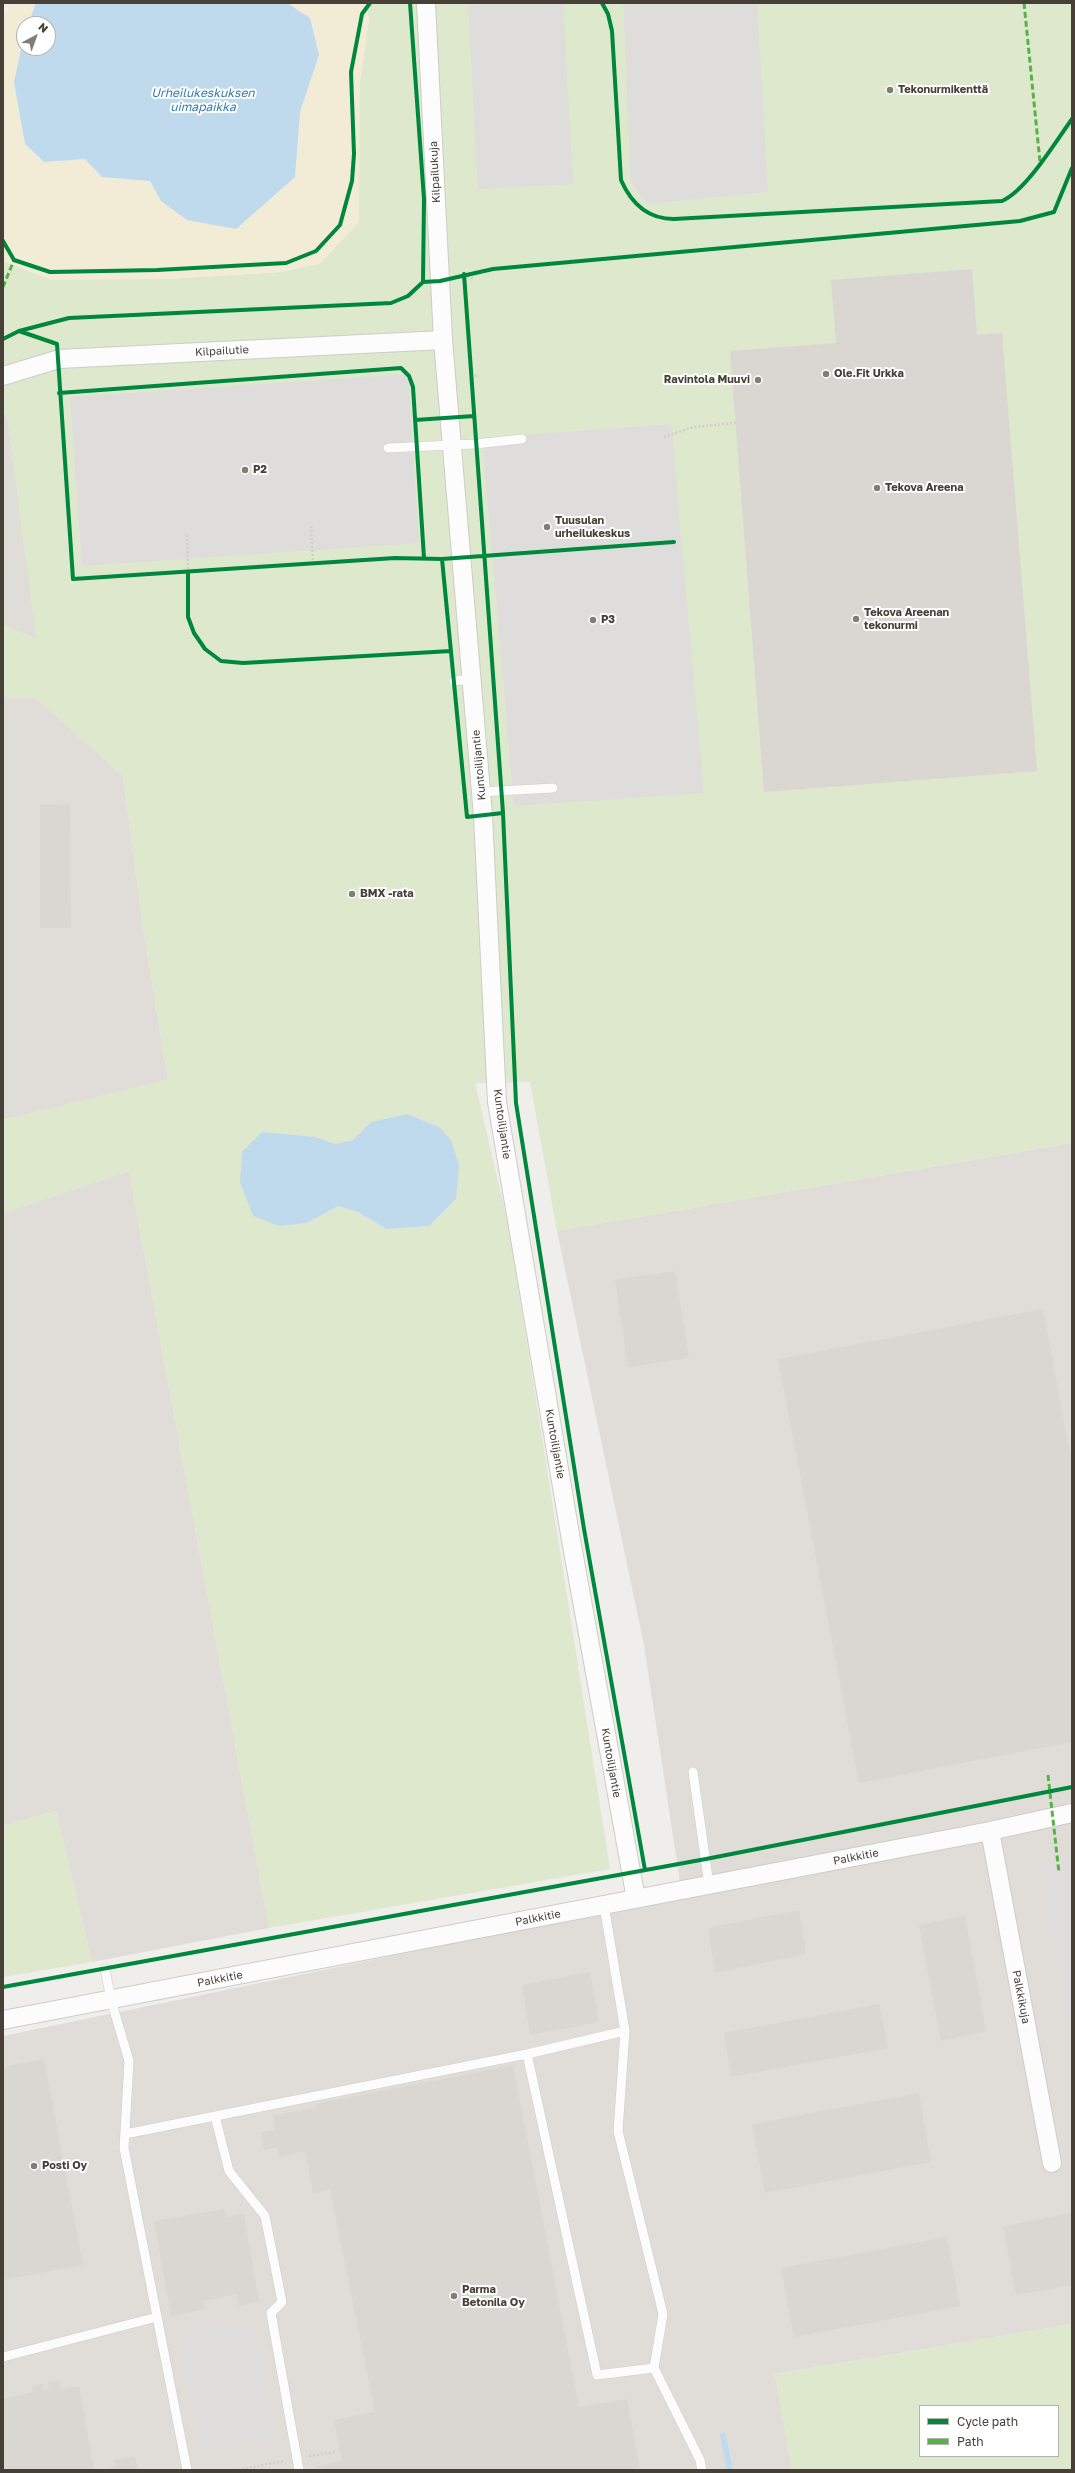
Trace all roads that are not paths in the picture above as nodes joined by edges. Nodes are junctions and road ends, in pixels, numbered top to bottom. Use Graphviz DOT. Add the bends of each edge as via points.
graph roads {
  1 [pos="426,3"];
  2 [pos="443,340"];
  3 [pos="3,376"];
  4 [pos="522,439"];
  5 [pos="452,445"];
  6 [pos="388,448"];
  7 [pos="472,679"];
  8 [pos="454,681"];
  9 [pos="553,788"];
  10 [pos="481,792"];
  11 [pos="693,1772"];
  12 [pos="1072,1813"];
  13 [pos="990,1831"];
  14 [pos="709,1885"];
  15 [pos="636,1899"];
  16 [pos="604,1905"];
  17 [pos="106,1969"];
  18 [pos="111,2000"];
  19 [pos="3,2020"];
  20 [pos="625,2031"];
  21 [pos="527,2054"];
  22 [pos="216,2116"];
  23 [pos="125,2134"];
  24 [pos="1052,2163"];
  25 [pos="157,2317"];
  26 [pos="3,2357"];
  27 [pos="654,2368"];
  28 [pos="187,2470"];
  29 [pos="299,2470"];
  30 [pos="702,2470"];
  1 -- 2 [label="street, Kilpailukuja"];
  2 -- 3 [label="street, Kilpailutie" via="59,359"];
  2 -- 5 [label="street, Kuntoilijantie"];
  4 -- 5 [label="lane"];
  5 -- 6 [label="lane"];
  5 -- 7 [label="street, Kuntoilijantie"];
  7 -- 8 [label="lane"];
  7 -- 10 [label="street, Kuntoilijantie"];
  9 -- 10 [label="lane"];
  10 -- 15 [label="street, Kuntoilijantie" via="497,1102 571,1540"];
  11 -- 14 [label="lane"];
  12 -- 13 [label="street, Palkkitie"];
  13 -- 14 [label="street, Palkkitie"];
  13 -- 24 [label="street, Palkkikuja"];
  14 -- 15 [label="street, Palkkitie"];
  15 -- 16 [label="street, Palkkitie"];
  16 -- 18 [label="street, Palkkitie"];
  16 -- 20 [label="lane"];
  17 -- 18 [label="lane"];
  18 -- 19 [label="street, Palkkitie"];
  18 -- 23 [label="lane" via="129,2061"];
  20 -- 21 [label="lane"];
  20 -- 27 [label="lane" via="618,2131 663,2314"];
  21 -- 22 [label="lane"];
  21 -- 27 [label="lane" via="597,2375"];
  22 -- 23 [label="lane"];
  22 -- 29 [label="lane" via="229,2171 265,2216 282,2302 271,2313"];
  23 -- 25 [label="lane" via="124,2148"];
  25 -- 26 [label="lane"];
  25 -- 28 [label="lane"];
  27 -- 30 [label="lane" via="700,2460"];
}
